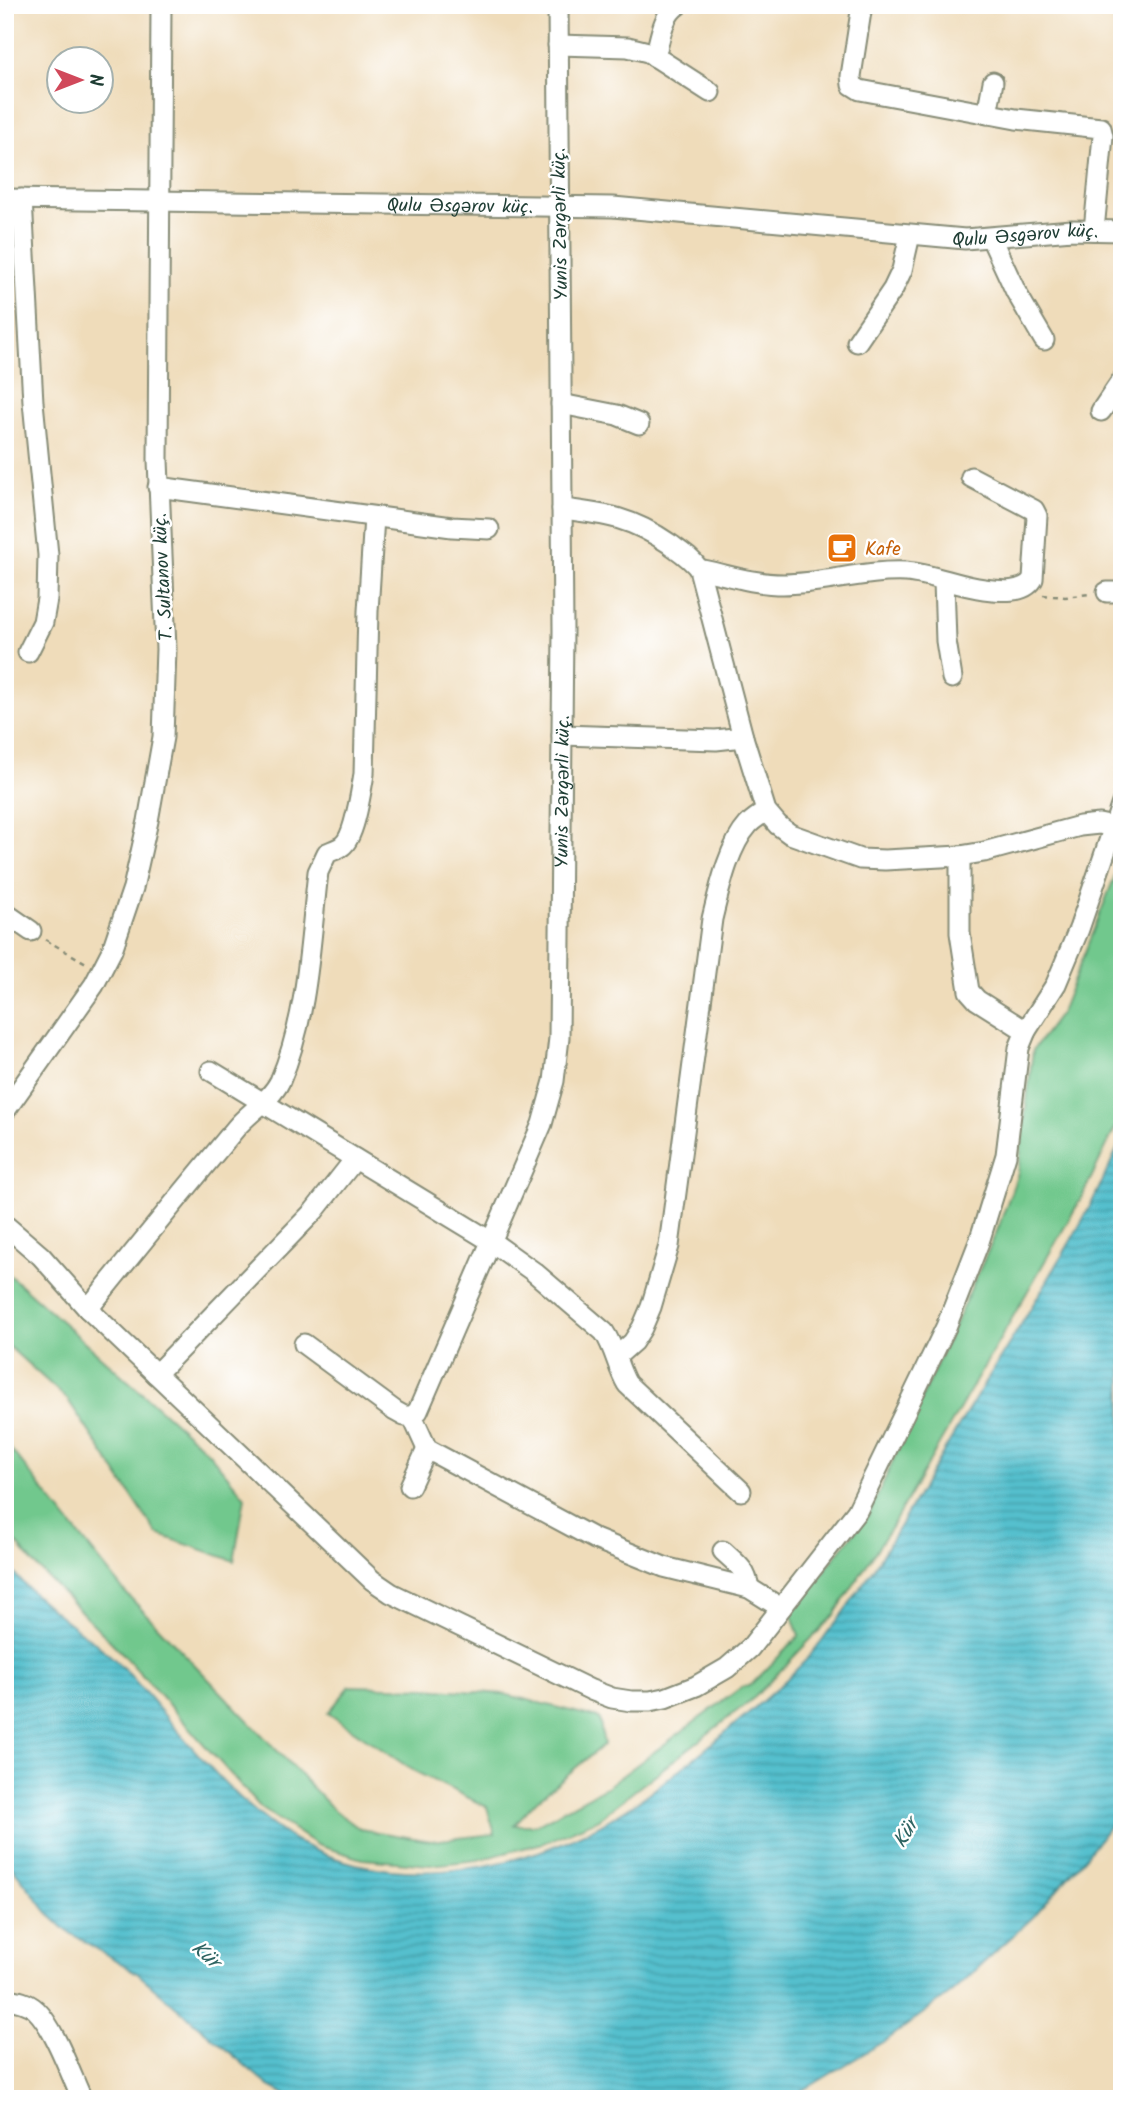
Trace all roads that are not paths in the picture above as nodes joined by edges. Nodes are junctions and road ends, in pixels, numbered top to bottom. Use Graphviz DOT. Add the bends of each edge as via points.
graph roads {
  1 [pos="161,5"];
  2 [pos="558,5"];
  3 [pos="678,5"];
  4 [pos="862,5"];
  5 [pos="558,45"];
  6 [pos="655,57"];
  7 [pos="993,82"];
  8 [pos="709,92"];
  9 [pos="987,114"];
  10 [pos="14,199"];
  11 [pos="158,201"];
  12 [pos="559,207"];
  13 [pos="1094,230"];
  14 [pos="1122,231"];
  15 [pos="910,235"];
  16 [pos="991,238"];
  17 [pos="1044,340"];
  18 [pos="858,342"];
  19 [pos="1122,380"];
  20 [pos="561,404"];
  21 [pos="1101,411"];
  22 [pos="639,424"];
  23 [pos="971,477"];
  24 [pos="158,487"];
  25 [pos="562,509"];
  26 [pos="374,517"];
  27 [pos="489,529"];
  28 [pos="699,569"];
  29 [pos="944,582"];
  30 [pos="28,652"];
  31 [pos="952,678"];
  32 [pos="562,735"];
  33 [pos="743,737"];
  34 [pos="1122,803"];
  35 [pos="766,811"];
  36 [pos="1114,827"];
  37 [pos="960,856"];
  38 [pos="5,914"];
  39 [pos="31,932"];
  40 [pos="1026,1031"];
  41 [pos="211,1071"];
  42 [pos="261,1103"];
  43 [pos="5,1111"];
  44 [pos="355,1160"];
  45 [pos="5,1225"];
  46 [pos="492,1241"];
  47 [pos="88,1309"];
  48 [pos="304,1344"];
  49 [pos="616,1357"];
  50 [pos="156,1374"];
  51 [pos="412,1416"];
  52 [pos="426,1449"];
  53 [pos="410,1486"];
  54 [pos="741,1490"];
  55 [pos="723,1550"];
  56 [pos="749,1588"];
  57 [pos="781,1608"];
  58 [pos="5,1999"];
  59 [pos="82,2099"];
  1 -- 11 [label="street, T. Sultanov küç."];
  2 -- 5 [label="street, Yunis Zərgərli küç."];
  3 -- 6 [label="street" via="666,19"];
  4 -- 9 [label="street" via="852,85"];
  5 -- 6 [label="street" via="628,47"];
  5 -- 12 [label="street, Yunis Zərgərli küç."];
  6 -- 8 [label="street"];
  7 -- 9 [label="street"];
  9 -- 13 [label="street" via="1101,128"];
  10 -- 11 [label="street, Qulu Əsgərov küç."];
  10 -- 30 [label="street" via="48,555 43,622"];
  11 -- 12 [label="street, Qulu Əsgərov küç."];
  11 -- 24 [label="street, T. Sultanov küç."];
  12 -- 15 [label="street, Qulu Əsgərov küç." via="651,209"];
  12 -- 20 [label="street, Yunis Zərgərli küç."];
  13 -- 14 [label="street, Qulu Əsgərov küç."];
  13 -- 16 [label="street, Qulu Əsgərov küç."];
  15 -- 16 [label="street, Qulu Əsgərov küç."];
  15 -- 18 [label="street" via="893,289"];
  16 -- 17 [label="street"];
  19 -- 21 [label="street"];
  20 -- 22 [label="street"];
  20 -- 25 [label="street, Yunis Zərgərli küç."];
  23 -- 29 [label="street" via="1034,510 1033,579 1020,590"];
  24 -- 26 [label="street"];
  24 -- 43 [label="street, T. Sultanov küç." via="166,649 163,737 133,888 112,950 94,985"];
  25 -- 28 [label="street" via="629,521 653,532"];
  25 -- 32 [label="street, Yunis Zərgərli küç."];
  26 -- 27 [label="street"];
  26 -- 42 [label="street" via="364,774 359,800 348,840 327,853 322,862 296,1035 278,1084"];
  28 -- 29 [label="street" via="784,584 893,572"];
  28 -- 33 [label="street"];
  29 -- 31 [label="street"];
  32 -- 33 [label="street"];
  32 -- 46 [label="street, Yunis Zərgərli küç." via="559,1038 554,1081 542,1124"];
  33 -- 35 [label="street"];
  34 -- 36 [label="street"];
  35 -- 37 [label="street" via="790,834 860,859"];
  35 -- 49 [label="street" via="748,825 721,882 712,919 669,1246 642,1328"];
  36 -- 37 [label="street" via="1080,826"];
  36 -- 40 [label="street" via="1056,984"];
  37 -- 40 [label="street" via="960,933 969,991"];
  38 -- 39 [label="street"];
  40 -- 57 [label="street" via="1016,1066 1006,1155 946,1327 857,1511"];
  41 -- 42 [label="street"];
  42 -- 44 [label="street"];
  42 -- 47 [label="street"];
  44 -- 46 [label="street"];
  44 -- 50 [label="street" via="314,1211"];
  45 -- 47 [label="street" via="41,1256"];
  46 -- 49 [label="street" via="604,1332"];
  46 -- 51 [label="street, Yunis Zərgərli küç." via="426,1395"];
  47 -- 50 [label="street"];
  48 -- 51 [label="street" via="395,1411"];
  49 -- 54 [label="street" via="627,1384"];
  50 -- 57 [label="street" via="372,1580 612,1698 650,1701 696,1686 750,1648"];
  51 -- 52 [label="street"];
  52 -- 53 [label="street"];
  52 -- 56 [label="street" via="595,1539 664,1567"];
  55 -- 56 [label="street" via="747,1575"];
  56 -- 57 [label="street"];
  58 -- 59 [label="street" via="34,2008 45,2020"];
}
